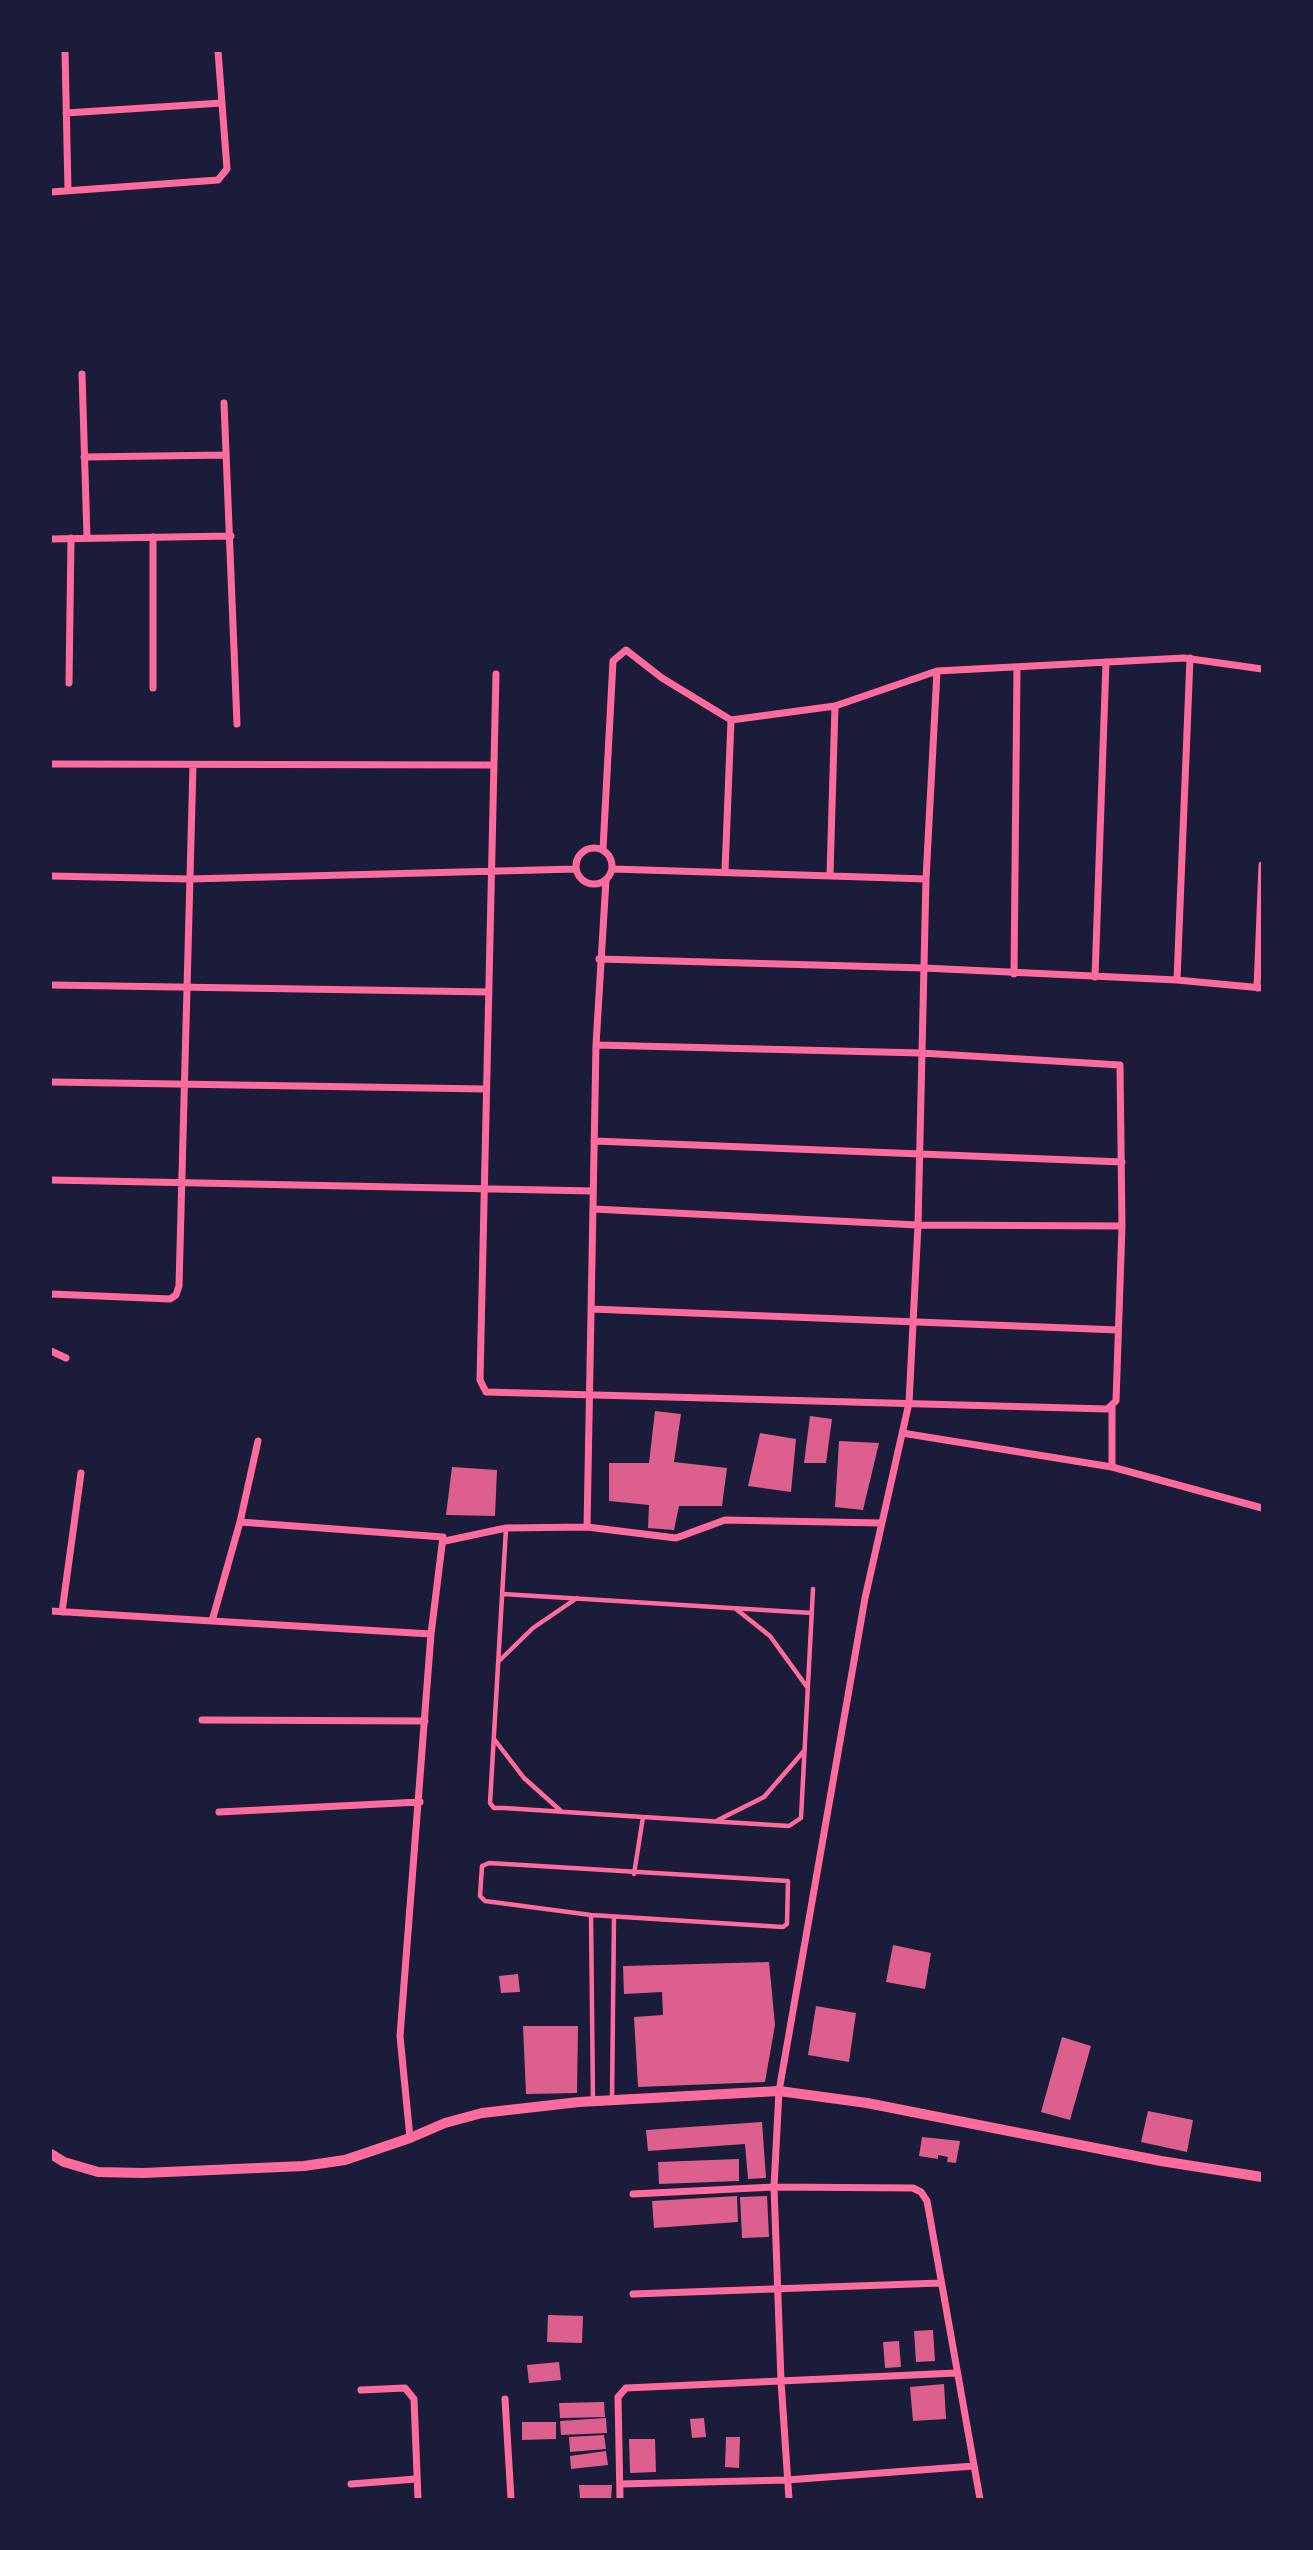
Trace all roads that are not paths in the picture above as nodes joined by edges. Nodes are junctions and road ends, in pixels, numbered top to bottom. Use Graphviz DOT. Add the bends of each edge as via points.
graph roads {
  1 [pos="65,51"];
  2 [pos="218,51"];
  3 [pos="222,103"];
  4 [pos="66,113"];
  5 [pos="68,190"];
  6 [pos="51,191"];
  7 [pos="82,374"];
  8 [pos="224,402"];
  9 [pos="226,455"];
  10 [pos="84,457"];
  11 [pos="231,536"];
  12 [pos="88,537"];
  13 [pos="153,537"];
  14 [pos="71,538"];
  15 [pos="51,539"];
  16 [pos="1190,658"];
  17 [pos="1106,662"];
  18 [pos="1017,667"];
  19 [pos="1262,668"];
  20 [pos="937,671"];
  21 [pos="496,674"];
  22 [pos="69,683"];
  23 [pos="153,688"];
  24 [pos="835,706"];
  25 [pos="730,720"];
  26 [pos="237,724"];
  27 [pos="51,764"];
  28 [pos="193,765"];
  29 [pos="494,765"];
  30 [pos="603,849"];
  31 [pos="1262,865"];
  32 [pos="576,869"];
  33 [pos="613,869"];
  34 [pos="492,870"];
  35 [pos="725,871"];
  36 [pos="830,874"];
  37 [pos="51,876"];
  38 [pos="190,879"];
  39 [pos="926,879"];
  40 [pos="606,880"];
  41 [pos="599,959"];
  42 [pos="924,968"];
  43 [pos="1014,974"];
  44 [pos="1095,977"];
  45 [pos="1178,980"];
  46 [pos="51,985"];
  47 [pos="187,988"];
  48 [pos="1260,988"];
  49 [pos="489,992"];
  50 [pos="596,1045"];
  51 [pos="921,1053"];
  52 [pos="51,1082"];
  53 [pos="184,1084"];
  54 [pos="486,1089"];
  55 [pos="594,1141"];
  56 [pos="918,1154"];
  57 [pos="1122,1162"];
  58 [pos="51,1180"];
  59 [pos="181,1182"];
  60 [pos="484,1189"];
  61 [pos="593,1191"];
  62 [pos="593,1209"];
  63 [pos="918,1226"];
  64 [pos="1122,1227"];
  65 [pos="51,1294"];
  66 [pos="590,1309"];
  67 [pos="912,1322"];
  68 [pos="1118,1330"];
  69 [pos="51,1350"];
  70 [pos="66,1358"];
  71 [pos="589,1394"];
  72 [pos="909,1403"];
  73 [pos="1112,1406"];
  74 [pos="902,1433"];
  75 [pos="258,1441"];
  76 [pos="1112,1467"];
  77 [pos="80,1473"];
  78 [pos="1262,1508"];
  79 [pos="240,1522"];
  80 [pos="881,1523"];
  81 [pos="587,1527"];
  82 [pos="506,1528"];
  83 [pos="445,1541"];
  84 [pos="813,1589"];
  85 [pos="503,1594"];
  86 [pos="578,1598"];
  87 [pos="736,1609"];
  88 [pos="51,1611"];
  89 [pos="62,1612"];
  90 [pos="812,1613"];
  91 [pos="212,1621"];
  92 [pos="431,1634"];
  93 [pos="499,1661"];
  94 [pos="808,1688"];
  95 [pos="202,1720"];
  96 [pos="425,1721"];
  97 [pos="495,1739"];
  98 [pos="804,1751"];
  99 [pos="421,1802"];
  100 [pos="219,1812"];
  101 [pos="561,1812"];
  102 [pos="643,1817"];
  103 [pos="713,1821"];
  104 [pos="634,1874"];
  105 [pos="592,1915"];
  106 [pos="614,1917"];
  107 [pos="779,2091"];
  108 [pos="593,2101"];
  109 [pos="612,2101"];
  110 [pos="411,2138"];
  111 [pos="51,2154"];
  112 [pos="1262,2177"];
  113 [pos="774,2187"];
  114 [pos="633,2194"];
  115 [pos="940,2283"];
  116 [pos="778,2287"];
  117 [pos="633,2294"];
  118 [pos="956,2373"];
  119 [pos="780,2381"];
  120 [pos="361,2390"];
  121 [pos="505,2399"];
  122 [pos="974,2466"];
  123 [pos="416,2479"];
  124 [pos="788,2480"];
  125 [pos="351,2484"];
  126 [pos="620,2484"];
  127 [pos="418,2499"];
  128 [pos="511,2499"];
  129 [pos="621,2499"];
  130 [pos="789,2499"];
  131 [pos="980,2499"];
  1 -- 4 [label="street"];
  2 -- 3 [label="street"];
  3 -- 4 [label="street"];
  3 -- 5 [label="street" via="227,169 218,180"];
  4 -- 5 [label="street"];
  5 -- 6 [label="street"];
  7 -- 10 [label="street"];
  8 -- 9 [label="street"];
  9 -- 10 [label="street"];
  9 -- 11 [label="street"];
  10 -- 12 [label="street"];
  11 -- 13 [label="street"];
  11 -- 26 [label="street"];
  12 -- 13 [label="street"];
  12 -- 14 [label="street"];
  13 -- 23 [label="street"];
  14 -- 15 [label="street"];
  14 -- 22 [label="street"];
  16 -- 17 [label="street"];
  16 -- 19 [label="street"];
  16 -- 45 [label="street"];
  17 -- 18 [label="street"];
  17 -- 44 [label="street"];
  18 -- 20 [label="street"];
  18 -- 43 [label="street"];
  20 -- 24 [label="street"];
  20 -- 39 [label="street"];
  21 -- 29 [label="street"];
  24 -- 25 [label="street"];
  24 -- 36 [label="street"];
  25 -- 30 [label="street" via="662,678 631,652 619,653 613,661"];
  25 -- 35 [label="street"];
  27 -- 28 [label="street"];
  28 -- 29 [label="street"];
  28 -- 38 [label="street"];
  29 -- 34 [label="street"];
  30 -- 32 [label="street" via="588,848 578,856"];
  30 -- 33 [label="street" via="611,856"];
  31 -- 48 [label="street"];
  32 -- 34 [label="street"];
  32 -- 40 [label="street" via="582,880 594,885"];
  33 -- 35 [label="street"];
  33 -- 40 [label="street"];
  34 -- 38 [label="street"];
  34 -- 49 [label="street"];
  35 -- 36 [label="street"];
  36 -- 39 [label="street"];
  37 -- 38 [label="street"];
  38 -- 47 [label="street"];
  39 -- 42 [label="street"];
  40 -- 41 [label="street"];
  41 -- 42 [label="street"];
  41 -- 50 [label="street"];
  42 -- 43 [label="street"];
  42 -- 51 [label="street"];
  43 -- 44 [label="street"];
  44 -- 45 [label="street"];
  45 -- 48 [label="street"];
  46 -- 47 [label="street"];
  47 -- 49 [label="street"];
  47 -- 53 [label="street"];
  49 -- 54 [label="street"];
  50 -- 51 [label="street"];
  50 -- 55 [label="street"];
  51 -- 56 [label="street"];
  51 -- 57 [label="street" via="1120,1066"];
  52 -- 53 [label="street"];
  53 -- 54 [label="street"];
  53 -- 59 [label="street"];
  54 -- 60 [label="street"];
  55 -- 56 [label="street"];
  55 -- 61 [label="street"];
  56 -- 57 [label="street"];
  56 -- 63 [label="street"];
  57 -- 64 [label="street"];
  58 -- 59 [label="street"];
  59 -- 60 [label="street"];
  59 -- 65 [label="street" via="176,1295 170,1299"];
  60 -- 61 [label="street"];
  60 -- 71 [label="street" via="482,1387 486,1392"];
  61 -- 62 [label="street"];
  62 -- 63 [label="street"];
  62 -- 66 [label="street"];
  63 -- 64 [label="street"];
  63 -- 67 [label="street"];
  64 -- 68 [label="street"];
  66 -- 67 [label="street"];
  66 -- 71 [label="street"];
  67 -- 68 [label="street"];
  67 -- 72 [label="street"];
  68 -- 73 [label="street" via="1116,1401"];
  69 -- 70 [label="street"];
  71 -- 72 [label="street"];
  71 -- 81 [label="street"];
  72 -- 73 [label="street"];
  72 -- 74 [label="street"];
  73 -- 76 [label="street"];
  74 -- 76 [label="street"];
  74 -- 80 [label="street"];
  75 -- 79 [label="street"];
  76 -- 78 [label="street"];
  77 -- 89 [label="street"];
  79 -- 83 [label="street" via="440,1534"];
  79 -- 91 [label="street"];
  80 -- 81 [label="street" via="725,1520 676,1538"];
  80 -- 107 [label="street"];
  81 -- 82 [label="street"];
  82 -- 83 [label="street"];
  82 -- 85 [label="lane"];
  83 -- 92 [label="street"];
  84 -- 90 [label="lane"];
  85 -- 86 [label="lane"];
  85 -- 93 [label="lane"];
  86 -- 87 [label="lane"];
  86 -- 93 [label="lane" via="533,1628"];
  87 -- 90 [label="lane"];
  87 -- 94 [label="lane" via="769,1636"];
  88 -- 89 [label="street"];
  89 -- 91 [label="street"];
  90 -- 94 [label="lane"];
  91 -- 92 [label="street"];
  92 -- 96 [label="street"];
  93 -- 97 [label="lane"];
  94 -- 98 [label="lane"];
  95 -- 96 [label="street"];
  96 -- 99 [label="street"];
  97 -- 101 [label="lane" via="524,1778"];
  97 -- 101 [label="lane" via="494,1808"];
  98 -- 103 [label="lane" via="764,1797"];
  98 -- 103 [label="lane" via="801,1818 794,1825"];
  99 -- 100 [label="street"];
  99 -- 110 [label="street" via="400,2036"];
  101 -- 102 [label="lane"];
  102 -- 103 [label="lane"];
  102 -- 104 [label="lane"];
  104 -- 105 [label="lane" via="482,1866 483,1900"];
  104 -- 106 [label="lane" via="788,1881 787,1924"];
  105 -- 106 [label="lane"];
  105 -- 108 [label="lane"];
  106 -- 109 [label="lane"];
  107 -- 109 [label="street"];
  107 -- 112 [label="street" via="867,2103"];
  107 -- 113 [label="street"];
  108 -- 109 [label="street"];
  108 -- 110 [label="street" via="482,2113"];
  110 -- 111 [label="street" via="345,2160 304,2166 143,2174 98,2172"];
  113 -- 114 [label="street"];
  113 -- 115 [label="street" via="913,2188 921,2192 927,2201"];
  113 -- 116 [label="street"];
  115 -- 116 [label="street"];
  115 -- 118 [label="street"];
  116 -- 117 [label="street"];
  116 -- 119 [label="street"];
  118 -- 119 [label="street"];
  118 -- 122 [label="street"];
  119 -- 124 [label="street"];
  119 -- 126 [label="street" via="626,2388 618,2397"];
  120 -- 123 [label="street" via="410,2391"];
  121 -- 128 [label="street"];
  122 -- 124 [label="street"];
  122 -- 131 [label="street"];
  123 -- 125 [label="street"];
  123 -- 127 [label="street"];
  124 -- 126 [label="street"];
  124 -- 130 [label="street"];
  126 -- 129 [label="street"];
}
